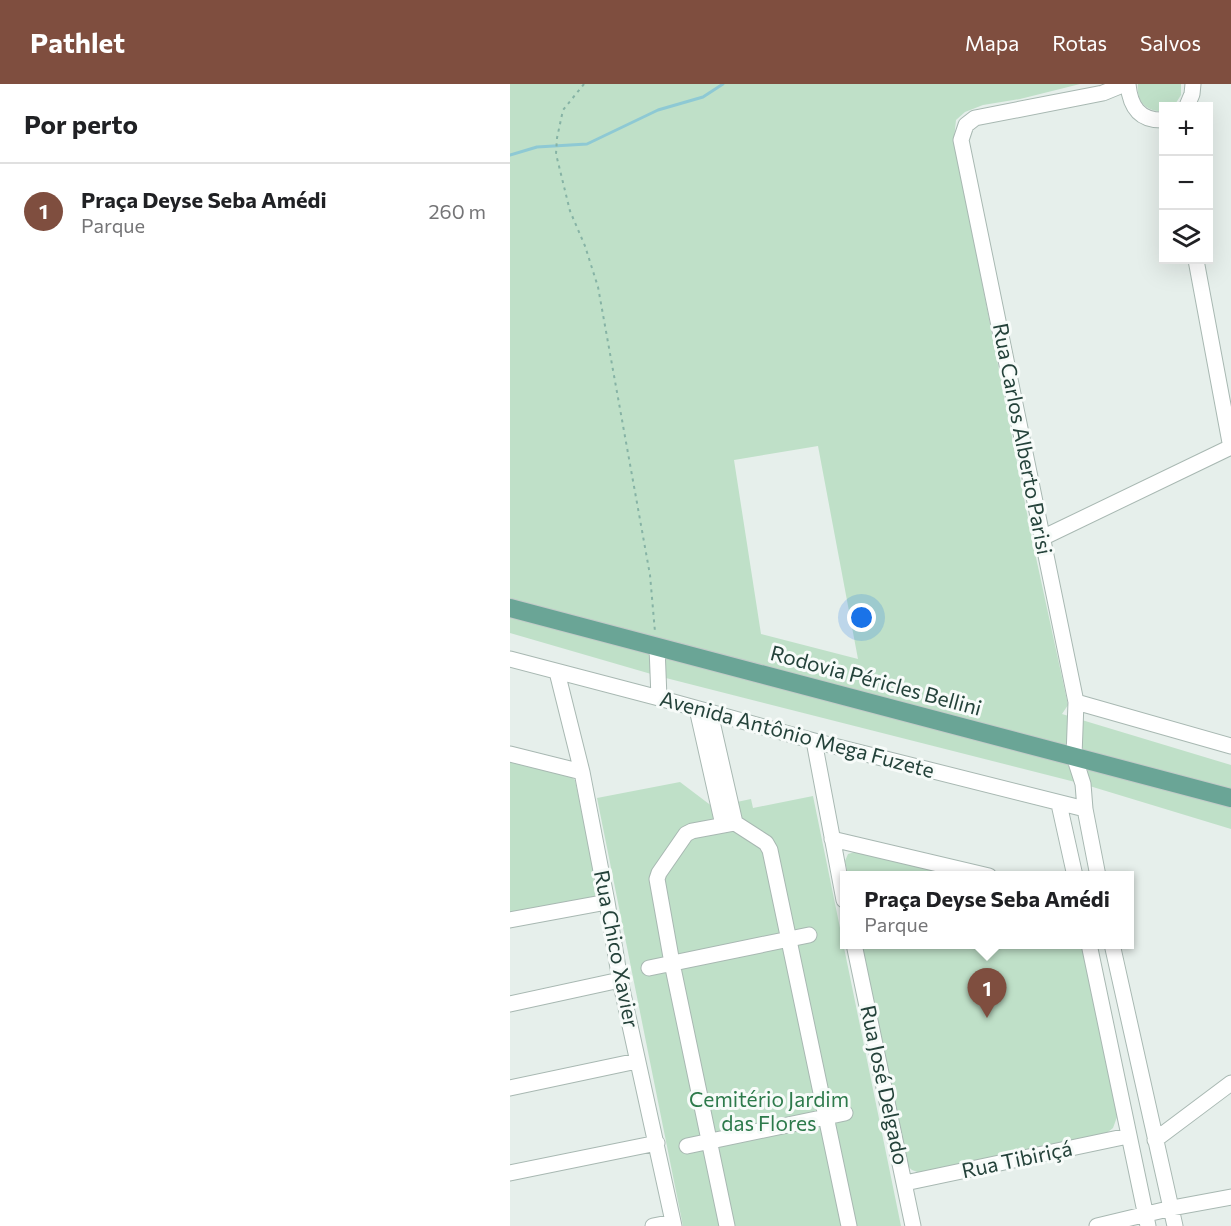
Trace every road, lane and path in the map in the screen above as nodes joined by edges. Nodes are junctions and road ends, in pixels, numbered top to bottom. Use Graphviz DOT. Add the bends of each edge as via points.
graph roads {
  1 [pos="584,84"];
  2 [pos="1127,89"];
  3 [pos="1159,121"];
  4 [pos="1197,264"];
  5 [pos="1231,448"];
  6 [pos="1042,538"];
  7 [pos="510,608"];
  8 [pos="657,647"];
  9 [pos="510,659"];
  10 [pos="558,672"];
  11 [pos="659,698"];
  12 [pos="1076,702"];
  13 [pos="703,711"];
  14 [pos="814,741"];
  15 [pos="1231,745"];
  16 [pos="510,754"];
  17 [pos="1074,756"];
  18 [pos="582,772"];
  19 [pos="1231,798"];
  20 [pos="1059,804"];
  21 [pos="1085,809"];
  22 [pos="729,824"];
  23 [pos="832,839"];
  24 [pos="968,871"];
  25 [pos="1074,871"];
  26 [pos="1097,871"];
  27 [pos="840,880"];
  28 [pos="608,902"];
  29 [pos="510,920"];
  30 [pos="809,935"];
  31 [pos="789,939"];
  32 [pos="855,949"];
  33 [pos="1090,949"];
  34 [pos="1113,949"];
  35 [pos="672,963"];
  36 [pos="649,968"];
  37 [pos="621,980"];
  38 [pos="510,1004"];
  39 [pos="637,1061"];
  40 [pos="1231,1083"];
  41 [pos="510,1088"];
  42 [pos="845,1113"];
  43 [pos="826,1117"];
  44 [pos="1128,1136"];
  45 [pos="1155,1140"];
  46 [pos="710,1142"];
  47 [pos="657,1143"];
  48 [pos="687,1146"];
  49 [pos="510,1173"];
  50 [pos="904,1183"];
  51 [pos="1231,1197"];
  52 [pos="1172,1208"];
  53 [pos="1147,1221"];
  54 [pos="674,1224"];
  55 [pos="653,1226"];
  56 [pos="727,1226"];
  57 [pos="849,1226"];
  58 [pos="913,1226"];
  59 [pos="1097,1226"];
  60 [pos="1175,1226"];
  1 -- 8 [label="path" via="563,110 556,154 570,210 598,288 650,575"];
  2 -- 3 [label="street" via="1134,108"];
  2 -- 6 [label="street, Rua Carlos Alberto Parisi" via="975,118 966,124 961,140"];
  4 -- 5 [label="street"];
  5 -- 6 [label="street"];
  6 -- 12 [label="street, Rua Carlos Alberto Parisi"];
  7 -- 8 [label="main road, Rodovia Péricles Bellini"];
  8 -- 11 [label="street"];
  8 -- 17 [label="main road, Rodovia Péricles Bellini"];
  9 -- 10 [label="street, Avenida Antônio Mega Fuzete"];
  10 -- 11 [label="street, Avenida Antônio Mega Fuzete"];
  10 -- 18 [label="street, Rua Chico Xavier"];
  11 -- 13 [label="street, Avenida Antônio Mega Fuzete"];
  12 -- 15 [label="street"];
  12 -- 17 [label="street, Rua Carlos Alberto Parisi"];
  13 -- 14 [label="street, Avenida Antônio Mega Fuzete"];
  13 -- 22 [label="street"];
  14 -- 20 [label="street, Avenida Antônio Mega Fuzete"];
  14 -- 23 [label="street"];
  16 -- 18 [label="street"];
  17 -- 19 [label="main road, Rodovia Péricles Bellini"];
  17 -- 21 [label="street, Rua Carlos Alberto Parisi" via="1083,784"];
  18 -- 28 [label="street, Rua Chico Xavier"];
  20 -- 21 [label="street, Avenida Antônio Mega Fuzete"];
  20 -- 25 [label="street"];
  21 -- 26 [label="street, Rua Carlos Alberto Parisi"];
  22 -- 31 [label="street" via="741,825 768,846"];
  22 -- 35 [label="street" via="686,834 659,873 657,886"];
  23 -- 24 [label="street"];
  23 -- 27 [label="street"];
  28 -- 29 [label="street"];
  28 -- 37 [label="street, Rua Chico Xavier"];
  30 -- 31 [label="street"];
  31 -- 35 [label="street"];
  31 -- 43 [label="street"];
  32 -- 50 [label="street, Rua José Delgado"];
  33 -- 44 [label="street"];
  34 -- 45 [label="street"];
  35 -- 36 [label="street"];
  35 -- 46 [label="street"];
  37 -- 38 [label="street"];
  37 -- 39 [label="street, Rua Chico Xavier"];
  39 -- 41 [label="street"];
  39 -- 47 [label="street, Rua Chico Xavier"];
  40 -- 45 [label="street"];
  42 -- 43 [label="street"];
  43 -- 46 [label="street"];
  43 -- 57 [label="street"];
  44 -- 50 [label="street, Rua Tibiriçá"];
  44 -- 53 [label="street"];
  45 -- 52 [label="street"];
  46 -- 48 [label="street"];
  46 -- 56 [label="street"];
  47 -- 49 [label="street"];
  47 -- 54 [label="street, Rua Chico Xavier"];
  50 -- 58 [label="street, Rua José Delgado"];
  51 -- 52 [label="street"];
  52 -- 53 [label="street"];
  52 -- 60 [label="street"];
  53 -- 59 [label="street"];
  54 -- 55 [label="street"];
}
